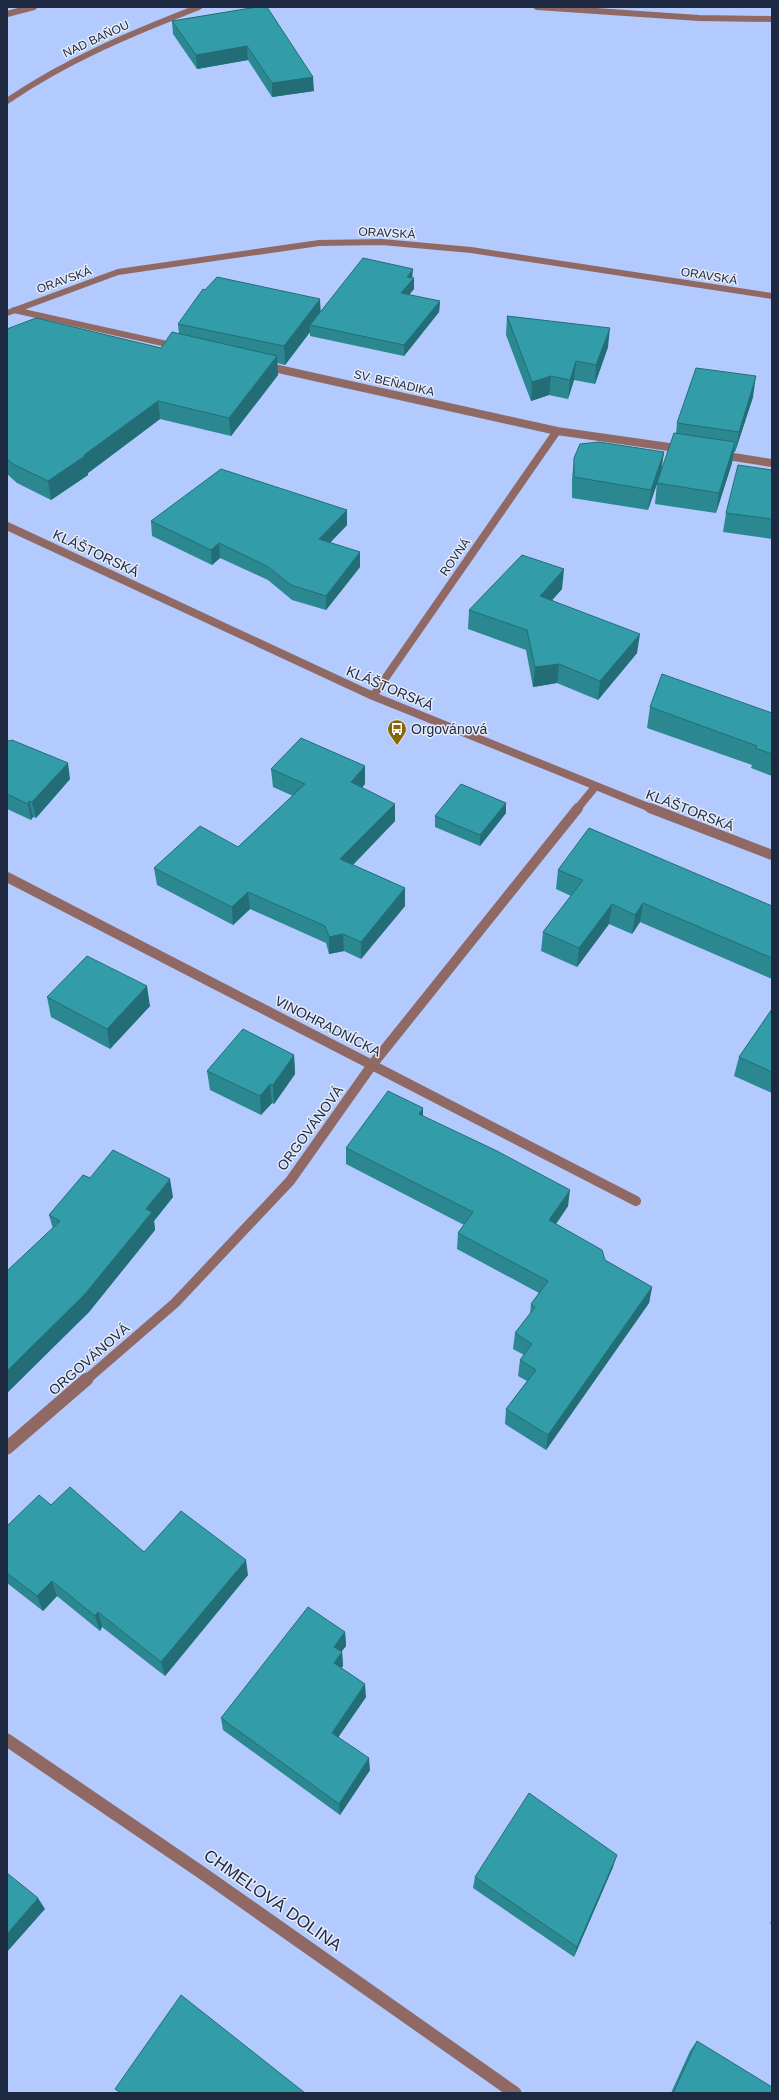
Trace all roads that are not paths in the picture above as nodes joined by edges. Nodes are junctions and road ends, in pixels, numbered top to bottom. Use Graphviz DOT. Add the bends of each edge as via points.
graph roads {
  1 [pos="34,7"];
  2 [pos="199,7"];
  3 [pos="537,7"];
  4 [pos="7,14"];
  5 [pos="772,19"];
  6 [pos="7,101"];
  7 [pos="772,296"];
  8 [pos="10,311"];
  9 [pos="184,348"];
  10 [pos="254,364"];
  11 [pos="557,431"];
  12 [pos="687,450"];
  13 [pos="710,454"];
  14 [pos="772,463"];
  15 [pos="7,526"];
  16 [pos="373,696"];
  17 [pos="595,787"];
  18 [pos="772,855"];
  19 [pos="7,877"];
  20 [pos="372,1065"];
  21 [pos="636,1201"];
  22 [pos="7,1448"];
  23 [pos="7,1740"];
  24 [pos="515,2093"];
  1 -- 4 [label="street"];
  2 -- 6 [label="street, NAD BAŇOU" via="117,40 33,82"];
  3 -- 5 [label="street" via="699,18"];
  7 -- 8 [label="street, ORAVSKÁ" via="471,250 382,242 319,243 118,272"];
  8 -- 9 [label="street"];
  10 -- 11 [label="street, SV. BEŇADIKA"];
  11 -- 12 [label="street, SV. BEŇADIKA"];
  11 -- 16 [label="street, ROVNÁ"];
  13 -- 14 [label="street"];
  15 -- 16 [label="street, KLÁŠTORSKÁ"];
  16 -- 17 [label="street, KLÁŠTORSKÁ"];
  17 -- 18 [label="street, KLÁŠTORSKÁ"];
  17 -- 20 [label="street, ORGOVÁNOVÁ"];
  19 -- 20 [label="street, VINOHRADNÍCKA"];
  20 -- 21 [label="street, VINOHRADNÍCKA"];
  20 -- 22 [label="street, ORGOVÁNOVÁ" via="290,1181 175,1303"];
  23 -- 24 [label="street, CHMEĽOVÁ DOLINA" via="205,1875"];
}
